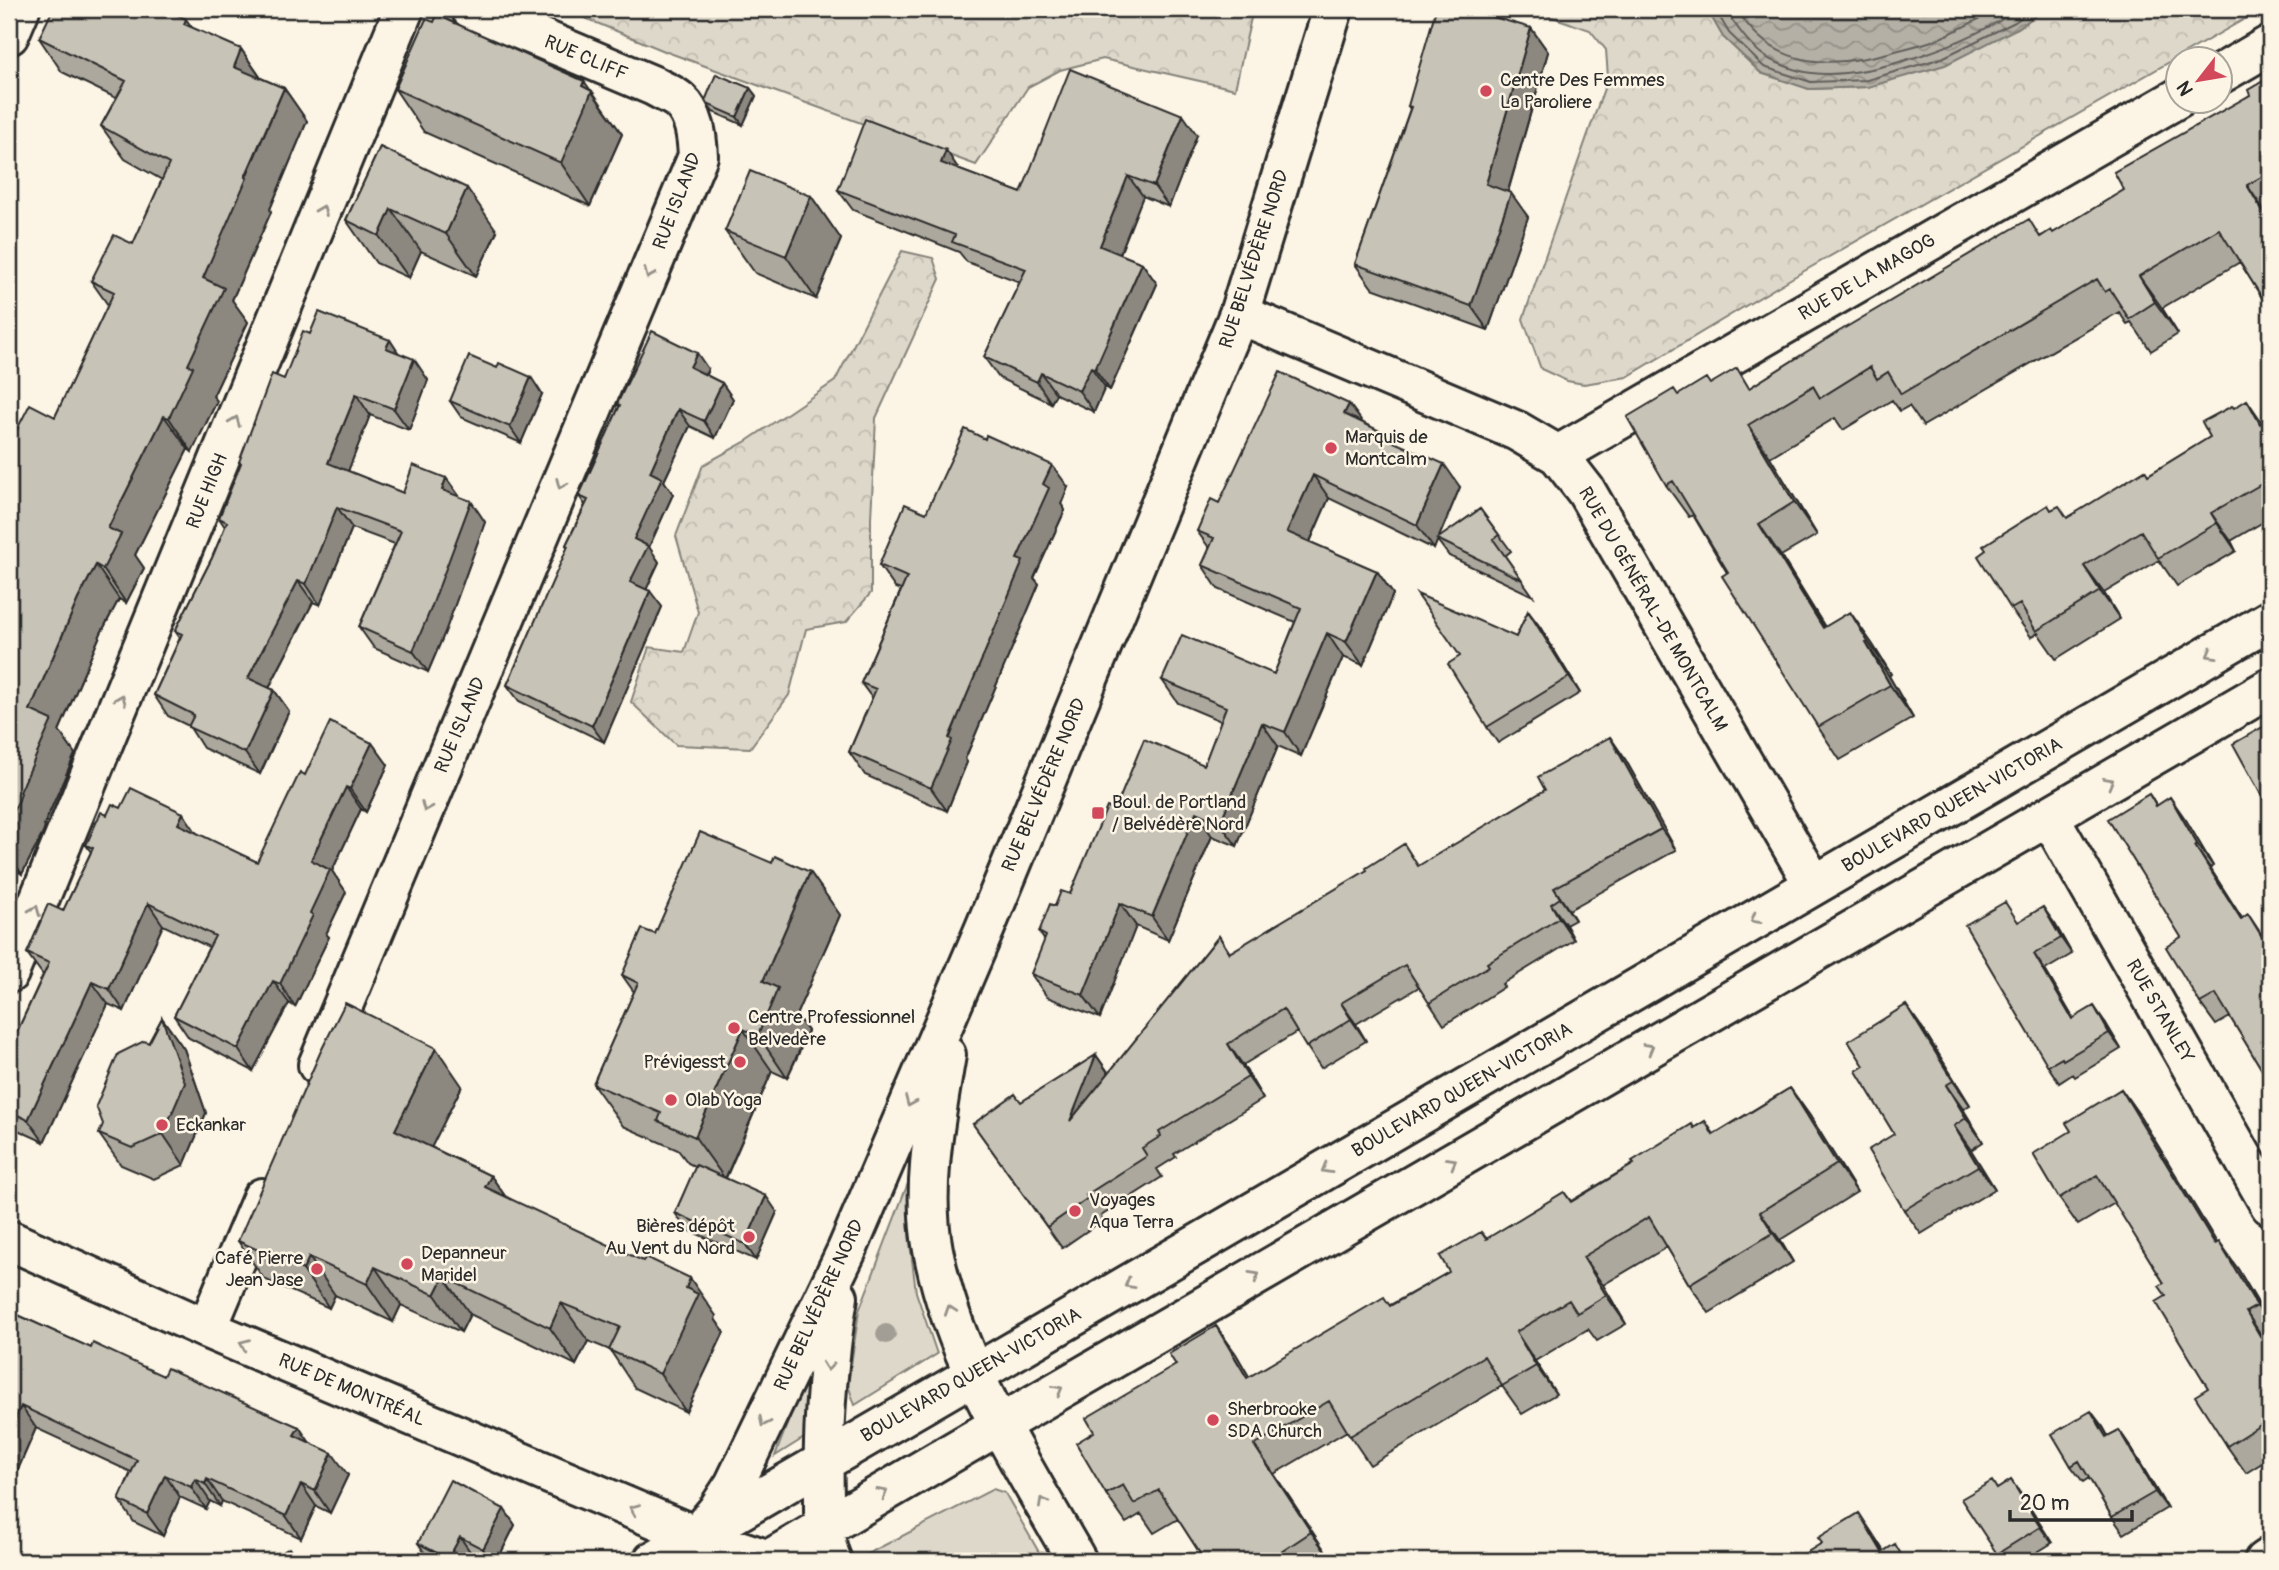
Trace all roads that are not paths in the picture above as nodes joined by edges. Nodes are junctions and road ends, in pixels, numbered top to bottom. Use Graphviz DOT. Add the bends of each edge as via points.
graph roads {
  1 [pos="20,9"];
  2 [pos="404,9"];
  3 [pos="471,9"];
  4 [pos="1333,9"];
  5 [pos="9,35"];
  6 [pos="2270,45"];
  7 [pos="2234,66"];
  8 [pos="2164,106"];
  9 [pos="692,119"];
  10 [pos="1239,314"];
  11 [pos="1558,455"];
  12 [pos="2270,620"];
  13 [pos="2270,688"];
  14 [pos="2049,816"];
  15 [pos="1814,885"];
  16 [pos="9,973"];
  17 [pos="956,994"];
  18 [pos="307,1090"];
  19 [pos="275,1168"];
  20 [pos="2270,1205"];
  21 [pos="9,1240"];
  22 [pos="847,1250"];
  23 [pos="207,1329"];
  24 [pos="973,1374"];
  25 [pos="999,1425"];
  26 [pos="823,1462"];
  27 [pos="696,1536"];
  28 [pos="828,1544"];
  29 [pos="2270,1557"];
  30 [pos="653,1561"];
  31 [pos="769,1561"];
  32 [pos="1077,1561"];
  33 [pos="2263,1561"];
  1 -- 5 [label="street"];
  16 -- 2 [label="street, RUE HIGH, one-way"];
  3 -- 9 [label="street, RUE CLIFF" via="654,86 680,100"];
  4 -- 10 [label="street, RUE BELVÉDÈRE NORD"];
  6 -- 7 [label="street"];
  8 -- 11 [label="street, RUE DE LA MAGOG"];
  9 -- 18 [label="street, RUE ISLAND, one-way" via="698,156"];
  10 -- 11 [label="street, RUE DU GÉNÉRAL-DE MONTCALM" via="1517,431"];
  10 -- 17 [label="street, RUE BELVÉDÈRE NORD"];
  11 -- 15 [label="street, RUE DU GÉNÉRAL-DE MONTCALM" via="1586,491"];
  12 -- 15 [label="street, BOULEVARD QUEEN-VICTORIA, one-way"];
  14 -- 13 [label="street, one-way"];
  14 -- 20 [label="street, RUE STANLEY"];
  25 -- 14 [label="street, one-way"];
  15 -- 24 [label="street, BOULEVARD QUEEN-VICTORIA, one-way"];
  17 -- 22 [label="street, RUE BELVÉDÈRE NORD, one-way"];
  24 -- 17 [label="street, one-way" via="933,1248 930,1198 931,1144"];
  19 -- 23 [label="street"];
  21 -- 23 [label="street, RUE DE MONTRÉAL"];
  22 -- 26 [label="street, one-way" via="830,1348"];
  22 -- 27 [label="street, RUE BELVÉDÈRE NORD, one-way" via="734,1485"];
  27 -- 23 [label="street, RUE DE MONTRÉAL, one-way"];
  24 -- 25 [label="street"];
  24 -- 26 [label="street, BOULEVARD QUEEN-VICTORIA"];
  28 -- 25 [label="street, one-way"];
  32 -- 25 [label="street, one-way"];
  26 -- 27 [label="street, BOULEVARD QUEEN-VICTORIA"];
  26 -- 28 [label="street"];
  27 -- 30 [label="street, BOULEVARD QUEEN-VICTORIA"];
  27 -- 31 [label="street, RUE DE MONTRÉAL"];
  28 -- 31 [label="street"];
  29 -- 33 [label="street"];
}
